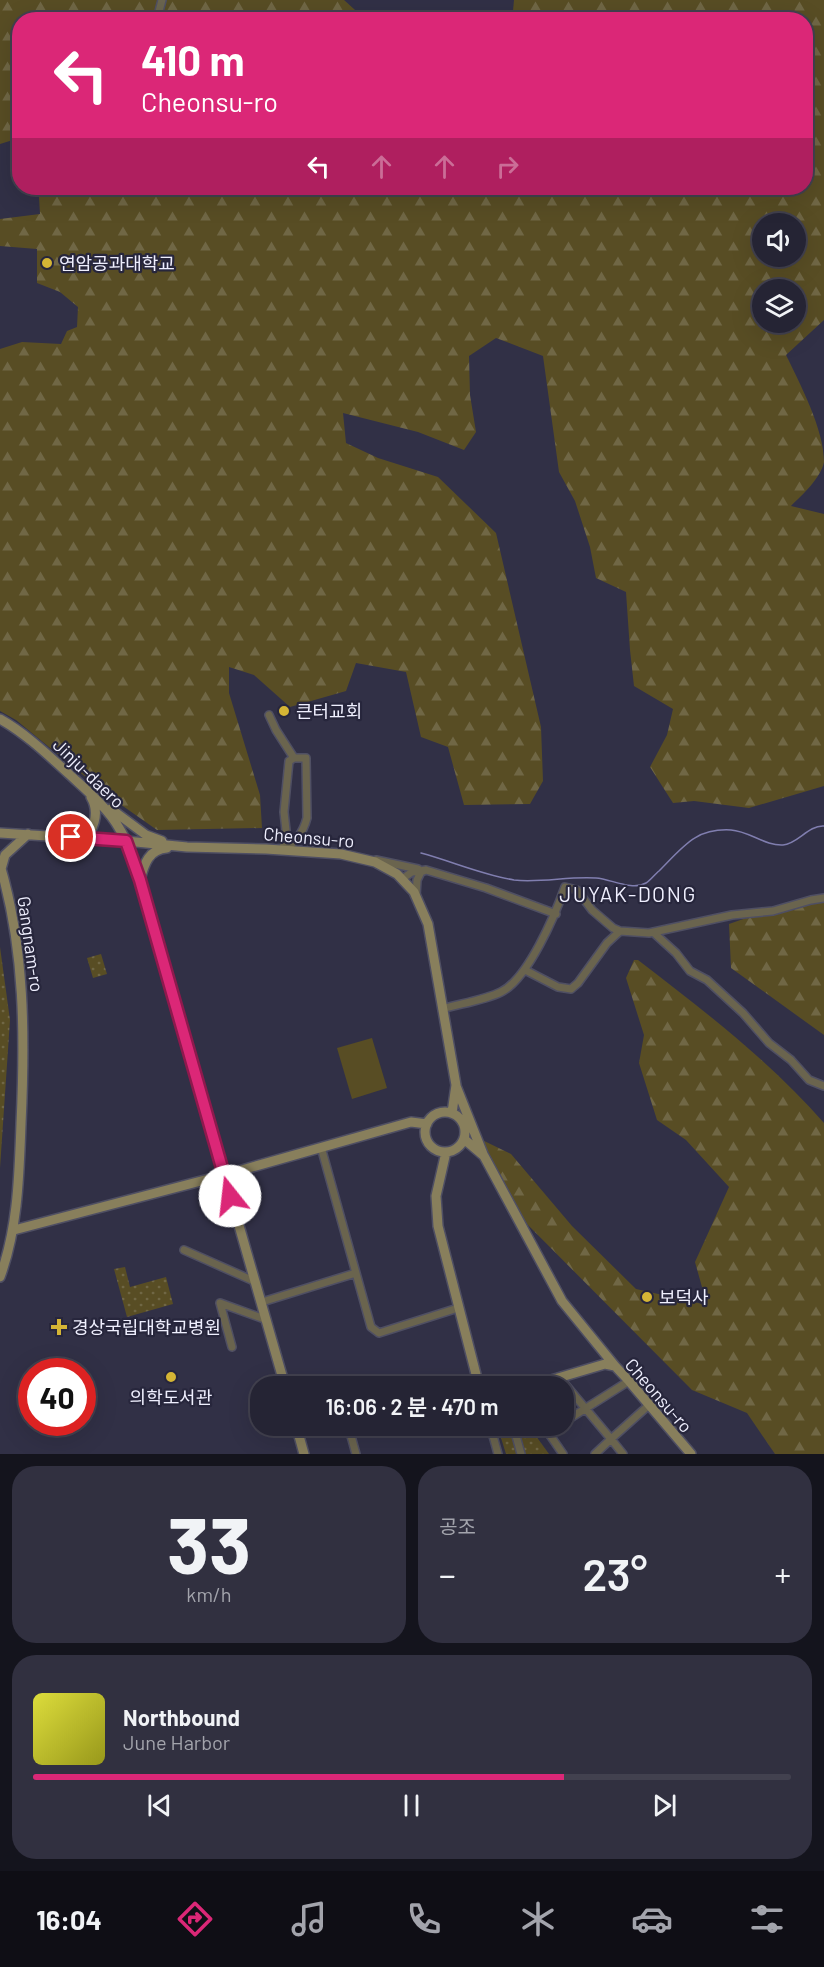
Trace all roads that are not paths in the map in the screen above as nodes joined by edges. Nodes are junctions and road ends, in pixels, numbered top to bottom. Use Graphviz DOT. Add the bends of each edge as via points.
graph roads {
  1 [pos="269,715"];
  2 [pos="0,719"];
  3 [pos="294,758"];
  4 [pos="87,791"];
  5 [pos="0,832"];
  6 [pos="28,834"];
  7 [pos="76,838"];
  8 [pos="126,841"];
  9 [pos="187,847"];
  10 [pos="283,850"];
  11 [pos="341,854"];
  12 [pos="1,867"];
  13 [pos="426,870"];
  14 [pos="402,879"];
  15 [pos="140,880"];
  16 [pos="416,896"];
  17 [pos="824,898"];
  18 [pos="556,914"];
  19 [pos="620,931"];
  20 [pos="654,933"];
  21 [pos="525,970"];
  22 [pos="442,1009"];
  23 [pos="456,1085"];
  24 [pos="824,1086"];
  25 [pos="452,1113"];
  26 [pos="427,1124"];
  27 [pos="464,1139"];
  28 [pos="321,1147"];
  29 [pos="446,1152"];
  30 [pos="484,1156"];
  31 [pos="224,1175"];
  32 [pos="14,1230"];
  33 [pos="184,1250"];
  34 [pos="356,1273"];
  35 [pos="0,1277"];
  36 [pos="256,1282"];
  37 [pos="262,1302"];
  38 [pos="459,1308"];
  39 [pos="267,1320"];
  40 [pos="232,1347"];
  41 [pos="615,1366"];
  42 [pos="282,1376"];
  43 [pos="476,1376"];
  44 [pos="563,1376"];
  45 [pos="629,1380"];
  46 [pos="574,1395"];
  47 [pos="649,1405"];
  48 [pos="585,1408"];
  49 [pos="574,1415"];
  50 [pos="299,1436"];
  51 [pos="351,1436"];
  52 [pos="493,1436"];
  53 [pos="516,1436"];
  54 [pos="550,1436"];
  55 [pos="611,1439"];
  56 [pos="304,1454"];
  57 [pos="356,1454"];
  58 [pos="498,1454"];
  59 [pos="521,1454"];
  60 [pos="563,1454"];
  61 [pos="595,1454"];
  62 [pos="623,1454"];
  63 [pos="691,1454"];
  1 -- 3 [label="street"];
  2 -- 4 [label="street, Jinju-daero"];
  3 -- 10 [label="street" via="289,761"];
  3 -- 10 [label="street" via="306,758 307,818 297,839"];
  4 -- 7 [label="street" via="94,801 96,818 90,832"];
  4 -- 8 [label="street, Jinju-daero" via="111,816"];
  4 -- 9 [label="street" via="147,835"];
  5 -- 6 [label="street, Cheonsu-ro"];
  6 -- 7 [label="street, Cheonsu-ro"];
  6 -- 12 [label="street" via="5,855"];
  7 -- 8 [label="street, Cheonsu-ro"];
  8 -- 9 [label="street, Cheonsu-ro"];
  8 -- 15 [label="street, Jinju-daero"];
  9 -- 10 [label="street, Cheonsu-ro"];
  9 -- 15 [label="street" via="153,853 143,866"];
  10 -- 11 [label="street, Cheonsu-ro"];
  11 -- 13 [label="street"];
  11 -- 14 [label="street, Cheonsu-ro" via="375,862"];
  12 -- 32 [label="street, Gangnam-ro" via="22,982 23,1086"];
  13 -- 14 [label="street" via="412,872"];
  13 -- 16 [label="street" via="417,880"];
  13 -- 18 [label="street"];
  14 -- 16 [label="street, Cheonsu-ro"];
  15 -- 31 [label="street, Jinju-daero"];
  16 -- 22 [label="street, Cheonsu-ro" via="428,924"];
  17 -- 20 [label="street"];
  18 -- 19 [label="street" via="565,887 577,890 592,910"];
  18 -- 21 [label="street"];
  19 -- 20 [label="street"];
  19 -- 21 [label="street" via="571,989 558,987"];
  20 -- 24 [label="street" via="690,971 730,1001 808,1080"];
  21 -- 22 [label="street" via="502,992"];
  22 -- 23 [label="street, Cheonsu-ro"];
  23 -- 25 [label="street, Cheonsu-ro"];
  23 -- 30 [label="street"];
  25 -- 26 [label="street" via="440,1113"];
  25 -- 27 [label="street" via="465,1127"];
  26 -- 28 [label="street" via="411,1122"];
  26 -- 29 [label="street" via="425,1135 430,1146"];
  27 -- 29 [label="street" via="456,1149"];
  27 -- 30 [label="street"];
  28 -- 31 [label="street"];
  28 -- 34 [label="street"];
  29 -- 38 [label="street" via="436,1209"];
  30 -- 41 [label="street" via="562,1301"];
  31 -- 32 [label="street"];
  31 -- 36 [label="street, Jinju-daero"];
  32 -- 35 [label="street, Gangnam-ro"];
  33 -- 36 [label="street"];
  34 -- 37 [label="street"];
  34 -- 38 [label="street" via="371,1327 379,1334"];
  36 -- 37 [label="street, Jinju-daero"];
  37 -- 39 [label="street, Jinju-daero"];
  38 -- 43 [label="street"];
  39 -- 40 [label="street" via="220,1303"];
  39 -- 42 [label="street, Jinju-daero"];
  41 -- 44 [label="street, Cheonsu-ro" via="605,1364"];
  41 -- 45 [label="street, Cheonsu-ro"];
  45 -- 47 [label="street, Cheonsu-ro"];
  45 -- 48 [label="street"];
  46 -- 48 [label="street"];
  47 -- 55 [label="street"];
  47 -- 63 [label="street, Cheonsu-ro"];
  48 -- 49 [label="street"];
  48 -- 55 [label="street"];
  50 -- 56 [label="street"];
  51 -- 57 [label="street"];
  52 -- 58 [label="street"];
  53 -- 59 [label="street"];
  54 -- 60 [label="street"];
  55 -- 61 [label="street"];
  55 -- 62 [label="street"];
}
